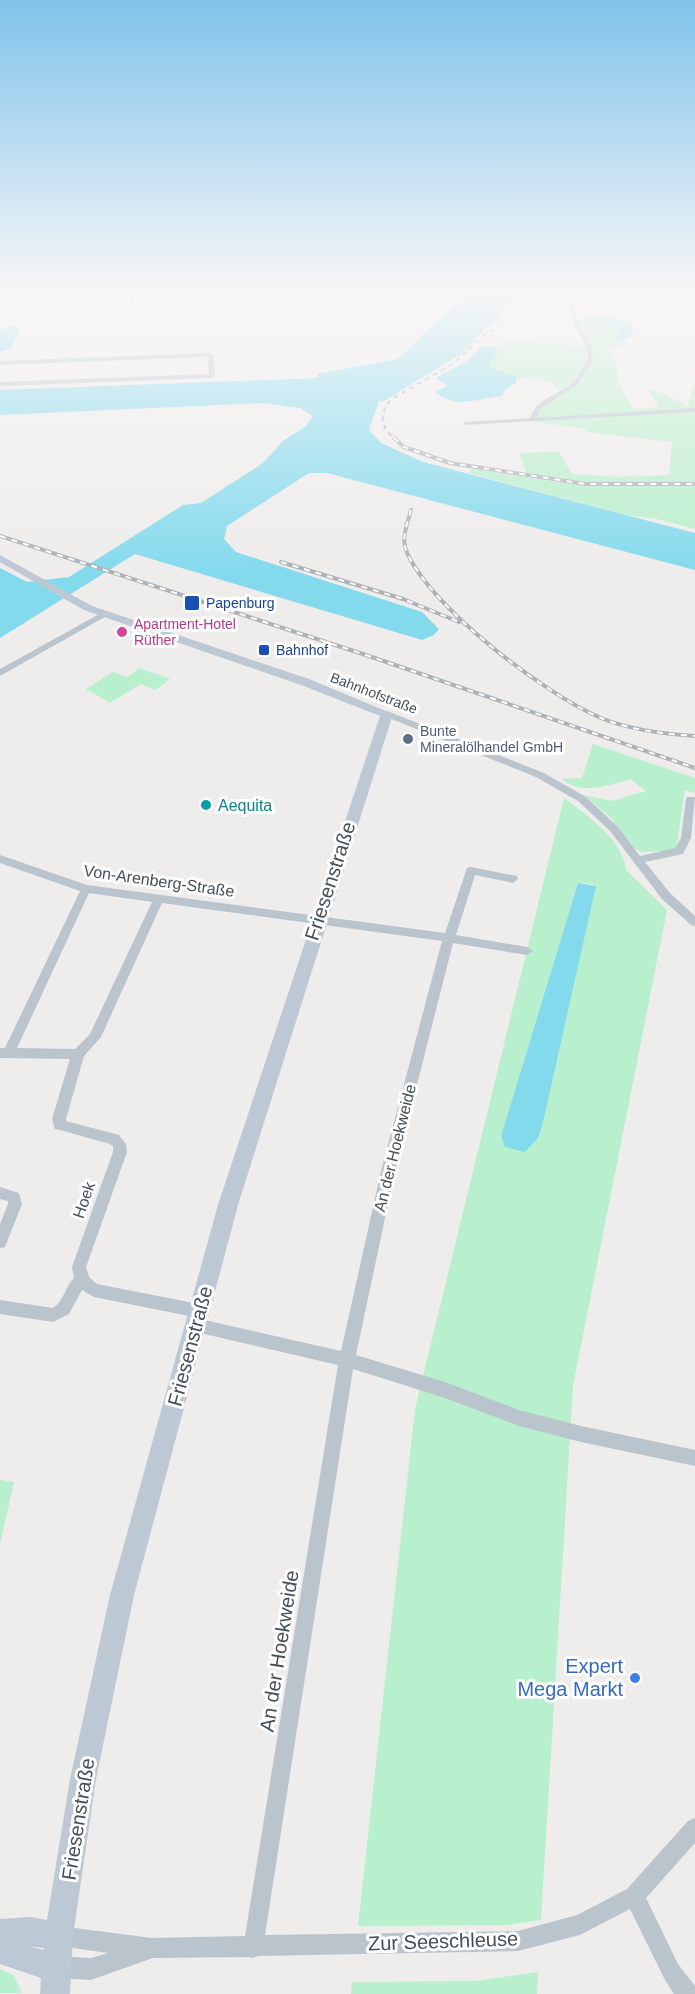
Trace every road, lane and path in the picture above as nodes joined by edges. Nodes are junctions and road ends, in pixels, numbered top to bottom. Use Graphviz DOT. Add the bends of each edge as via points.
graph roads {
  1 [pos="575,384"];
  2 [pos="695,410"];
  3 [pos="533,419"];
  4 [pos="466,424"];
  5 [pos="0,558"];
  6 [pos="106,614"];
  7 [pos="0,674"];
  8 [pos="387,714"];
  9 [pos="691,799"];
  10 [pos="0,859"];
  11 [pos="637,860"];
  12 [pos="513,879"];
  13 [pos="86,889"];
  14 [pos="159,898"];
  15 [pos="318,920"];
  16 [pos="695,922"];
  17 [pos="449,938"];
  18 [pos="527,951"];
  19 [pos="4,1054"];
  20 [pos="78,1054"];
  21 [pos="0,1193"];
  22 [pos="0,1242"];
  23 [pos="82,1281"];
  24 [pos="0,1307"];
  25 [pos="197,1318"];
  26 [pos="347,1360"];
  27 [pos="695,1458"];
  28 [pos="695,1828"];
  29 [pos="634,1896"];
  30 [pos="0,1933"];
  31 [pos="59,1936"];
  32 [pos="152,1948"];
  33 [pos="253,1948"];
  34 [pos="0,1950"];
  35 [pos="56,1981"];
  36 [pos="687,1994"];
  1 -- 3 [label="street" via="537,408"];
  2 -- 3 [label="street"];
  3 -- 4 [label="street"];
  5 -- 6 [label="street, Bahnhofstraße" via="73,601"];
  6 -- 7 [label="street"];
  6 -- 8 [label="street, Bahnhofstraße"];
  8 -- 11 [label="street, Bahnhofstraße" via="560,785 605,819"];
  8 -- 15 [label="street, Friesenstraße"];
  9 -- 11 [label="street" via="686,838 679,851"];
  10 -- 13 [label="street, Von-Arenberg-Straße"];
  11 -- 16 [label="street, Bahnhofstraße" via="666,896"];
  12 -- 17 [label="street, An der Hoekweide" via="471,872"];
  13 -- 14 [label="street, Von-Arenberg-Straße"];
  13 -- 19 [label="street"];
  14 -- 15 [label="street, Von-Arenberg-Straße"];
  14 -- 20 [label="street, Hoek" via="95,1037"];
  15 -- 17 [label="street"];
  15 -- 25 [label="street, Friesenstraße" via="247,1142"];
  17 -- 18 [label="street"];
  17 -- 26 [label="street, An der Hoekweide" via="388,1171"];
  19 -- 20 [label="street"];
  20 -- 23 [label="street, Hoek" via="60,1125 114,1138 120,1152 79,1267"];
  21 -- 22 [label="street" via="14,1197 15,1204"];
  23 -- 24 [label="street" via="75,1285 62,1313"];
  23 -- 25 [label="street" via="94,1290"];
  25 -- 26 [label="street"];
  25 -- 31 [label="street, Friesenstraße" via="117,1617 83,1779"];
  26 -- 27 [label="street" via="519,1418"];
  26 -- 33 [label="street, An der Hoekweide"];
  28 -- 29 [label="street, Zur Seeschleuse"];
  29 -- 33 [label="street, Zur Seeschleuse" via="580,1925 518,1941"];
  29 -- 36 [label="street" via="671,1971"];
  30 -- 31 [label="street" via="31,1931"];
  31 -- 32 [label="street, Zur Seeschleuse"];
  31 -- 35 [label="street, Friesenstraße"];
  32 -- 33 [label="street, Zur Seeschleuse"];
  32 -- 35 [label="street, Zur Seeschleuse"];
  34 -- 35 [label="street" via="28,1961"];
}
